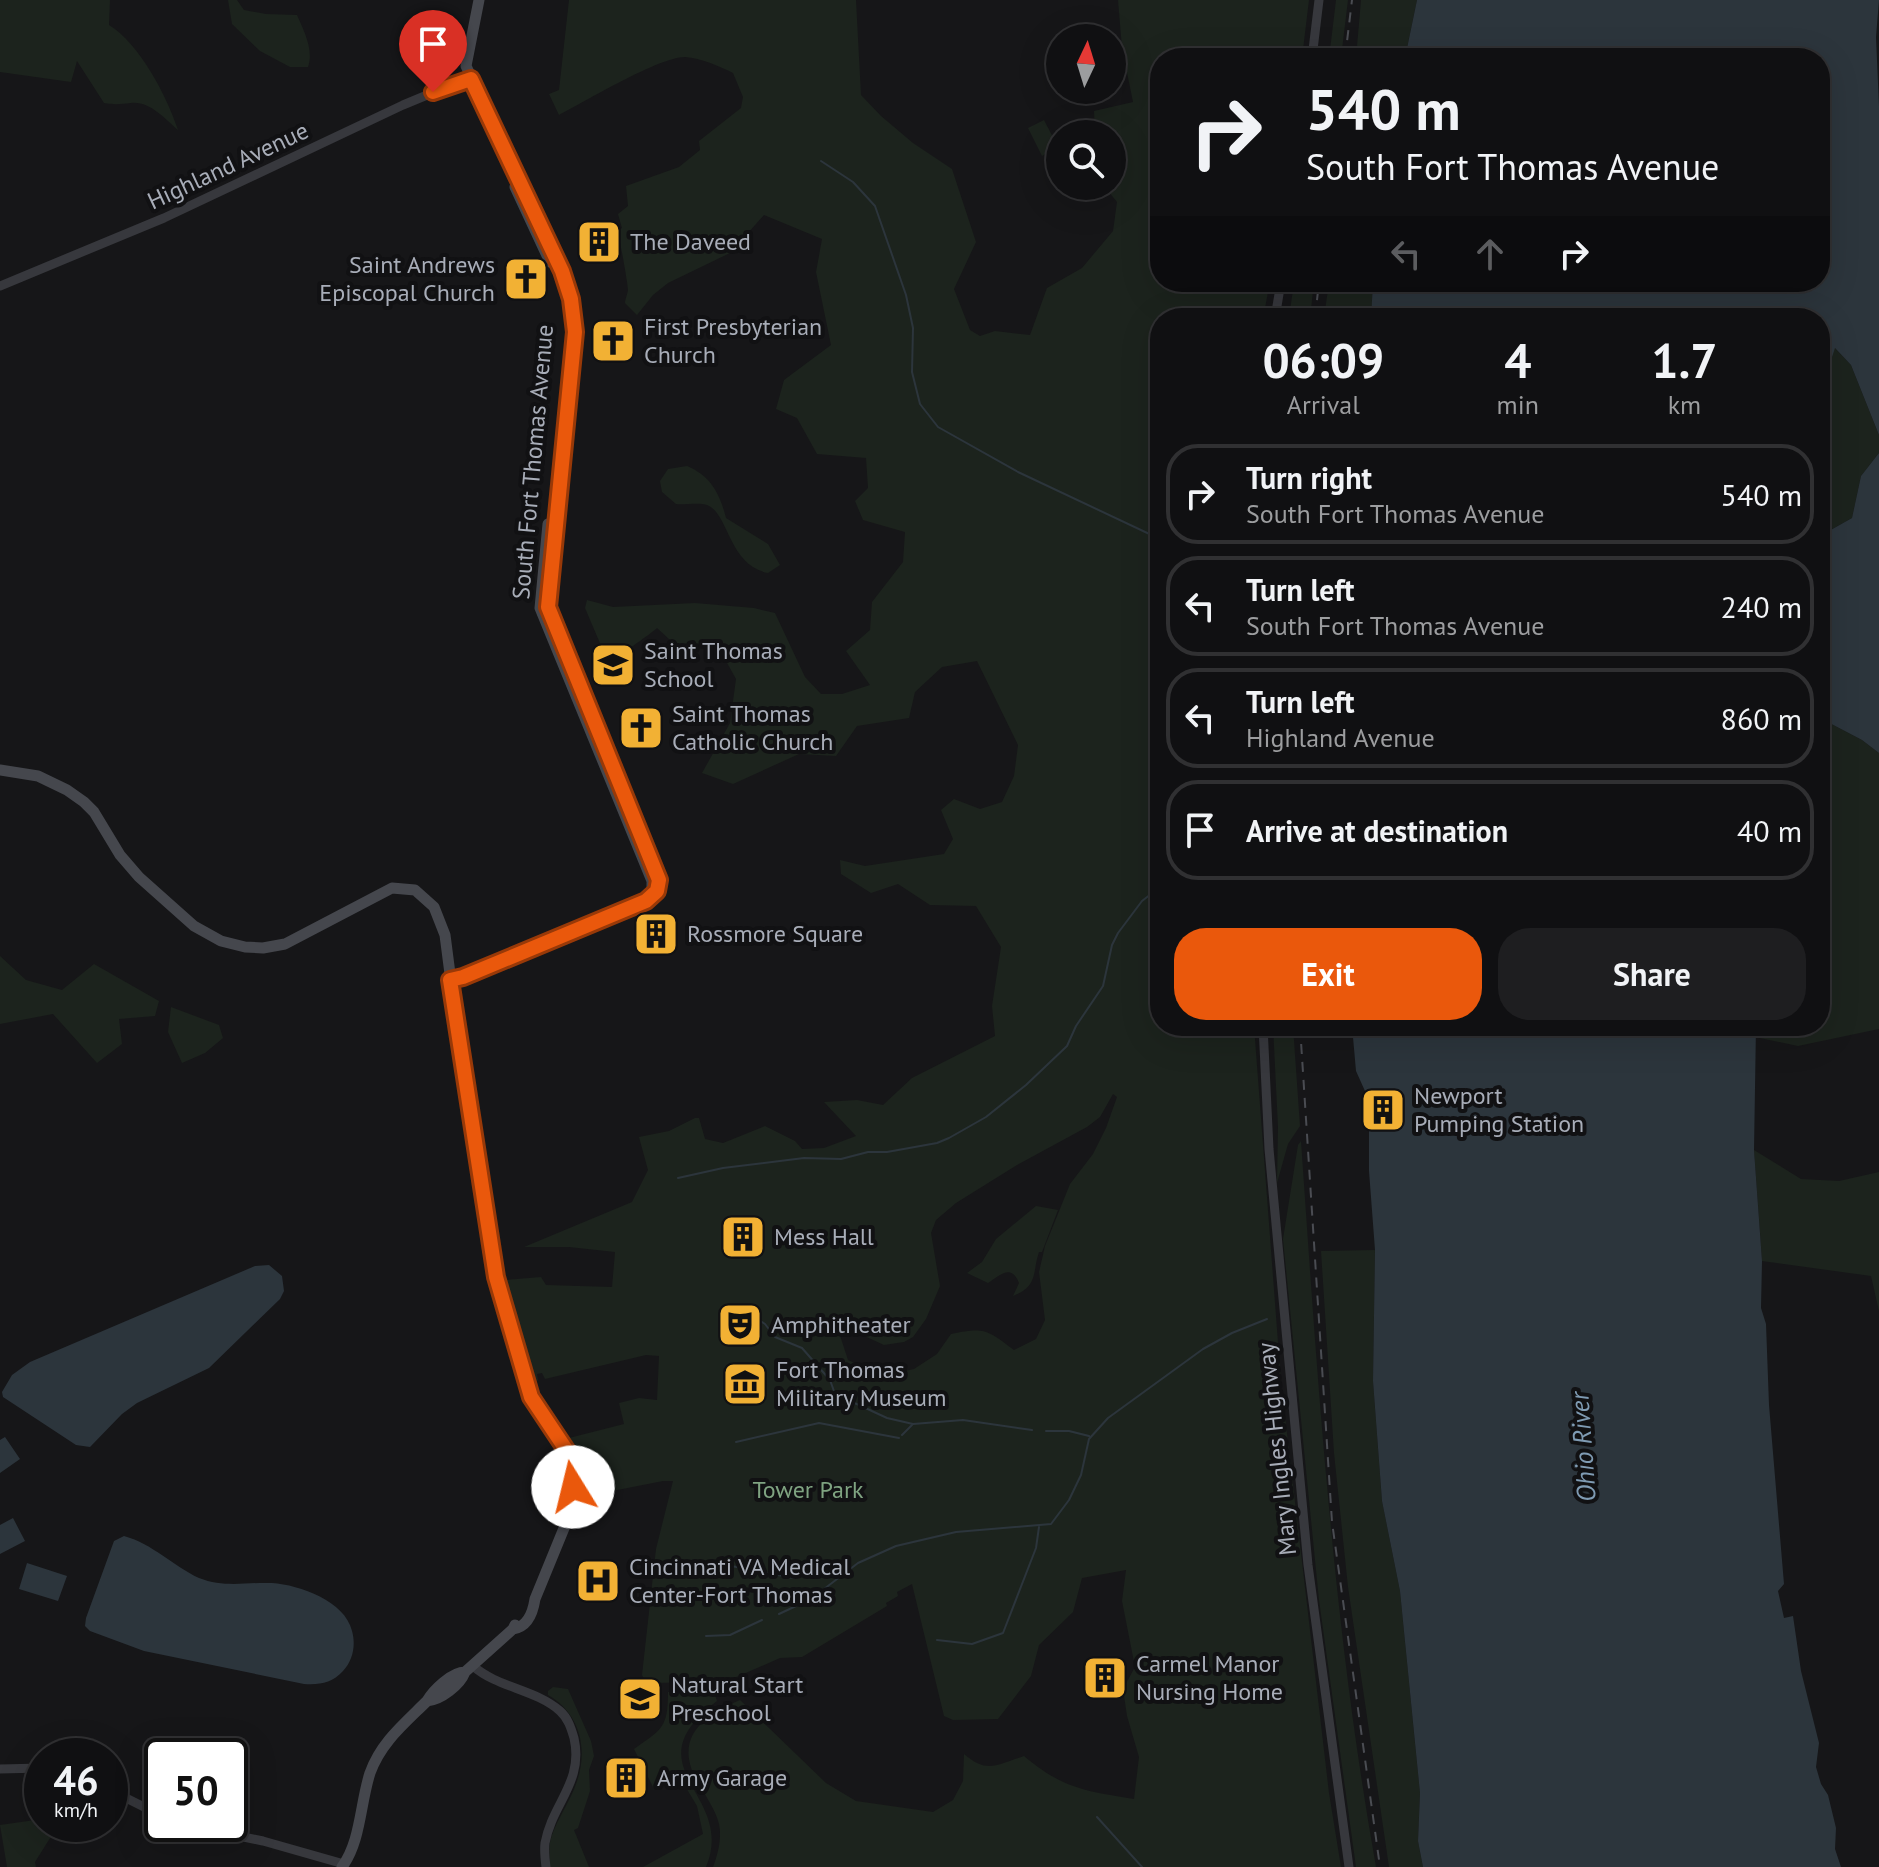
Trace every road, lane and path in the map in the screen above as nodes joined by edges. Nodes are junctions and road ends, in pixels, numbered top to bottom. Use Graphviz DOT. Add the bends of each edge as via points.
graph roads {
  1 [pos="472,0"];
  2 [pos="479,0"];
  3 [pos="1319,0"];
  4 [pos="1313,48"];
  5 [pos="468,80"];
  6 [pos="0,286"];
  7 [pos="0,770"];
  8 [pos="450,980"];
  9 [pos="1263,1036"];
  10 [pos="469,1669"];
  11 [pos="24,1768"];
  12 [pos="0,1769"];
  13 [pos="248,1838"];
  14 [pos="343,1865"];
  15 [pos="546,1867"];
  16 [pos="1349,1867"];
  1 -- 5 [label="main road" via="458,61"];
  2 -- 5 [label="main road" via="467,55"];
  3 -- 4 [label="street"];
  5 -- 6 [label="street, Highland Avenue"];
  5 -- 8 [label="main road, South Fort Thomas Avenue" via="545,233 571,299 575,332 548,607 659,886 652,897"];
  7 -- 8 [label="main road" via="38,776 84,802 139,877 194,926 221,941 254,948 285,944 384,890 415,890 441,921"];
  8 -- 10 [label="main road" via="496,1277 531,1397 572,1464 569,1516 535,1599 513,1629"];
  9 -- 16 [label="street, Mary Ingles Highway" via="1269,1149 1307,1552"];
  10 -- 14 [label="main road" via="392,1734 377,1757"];
  10 -- 15 [label="street" via="541,1698 572,1730 573,1778 547,1837"];
  11 -- 12 [label="street"];
  13 -- 14 [label="street"];
}
